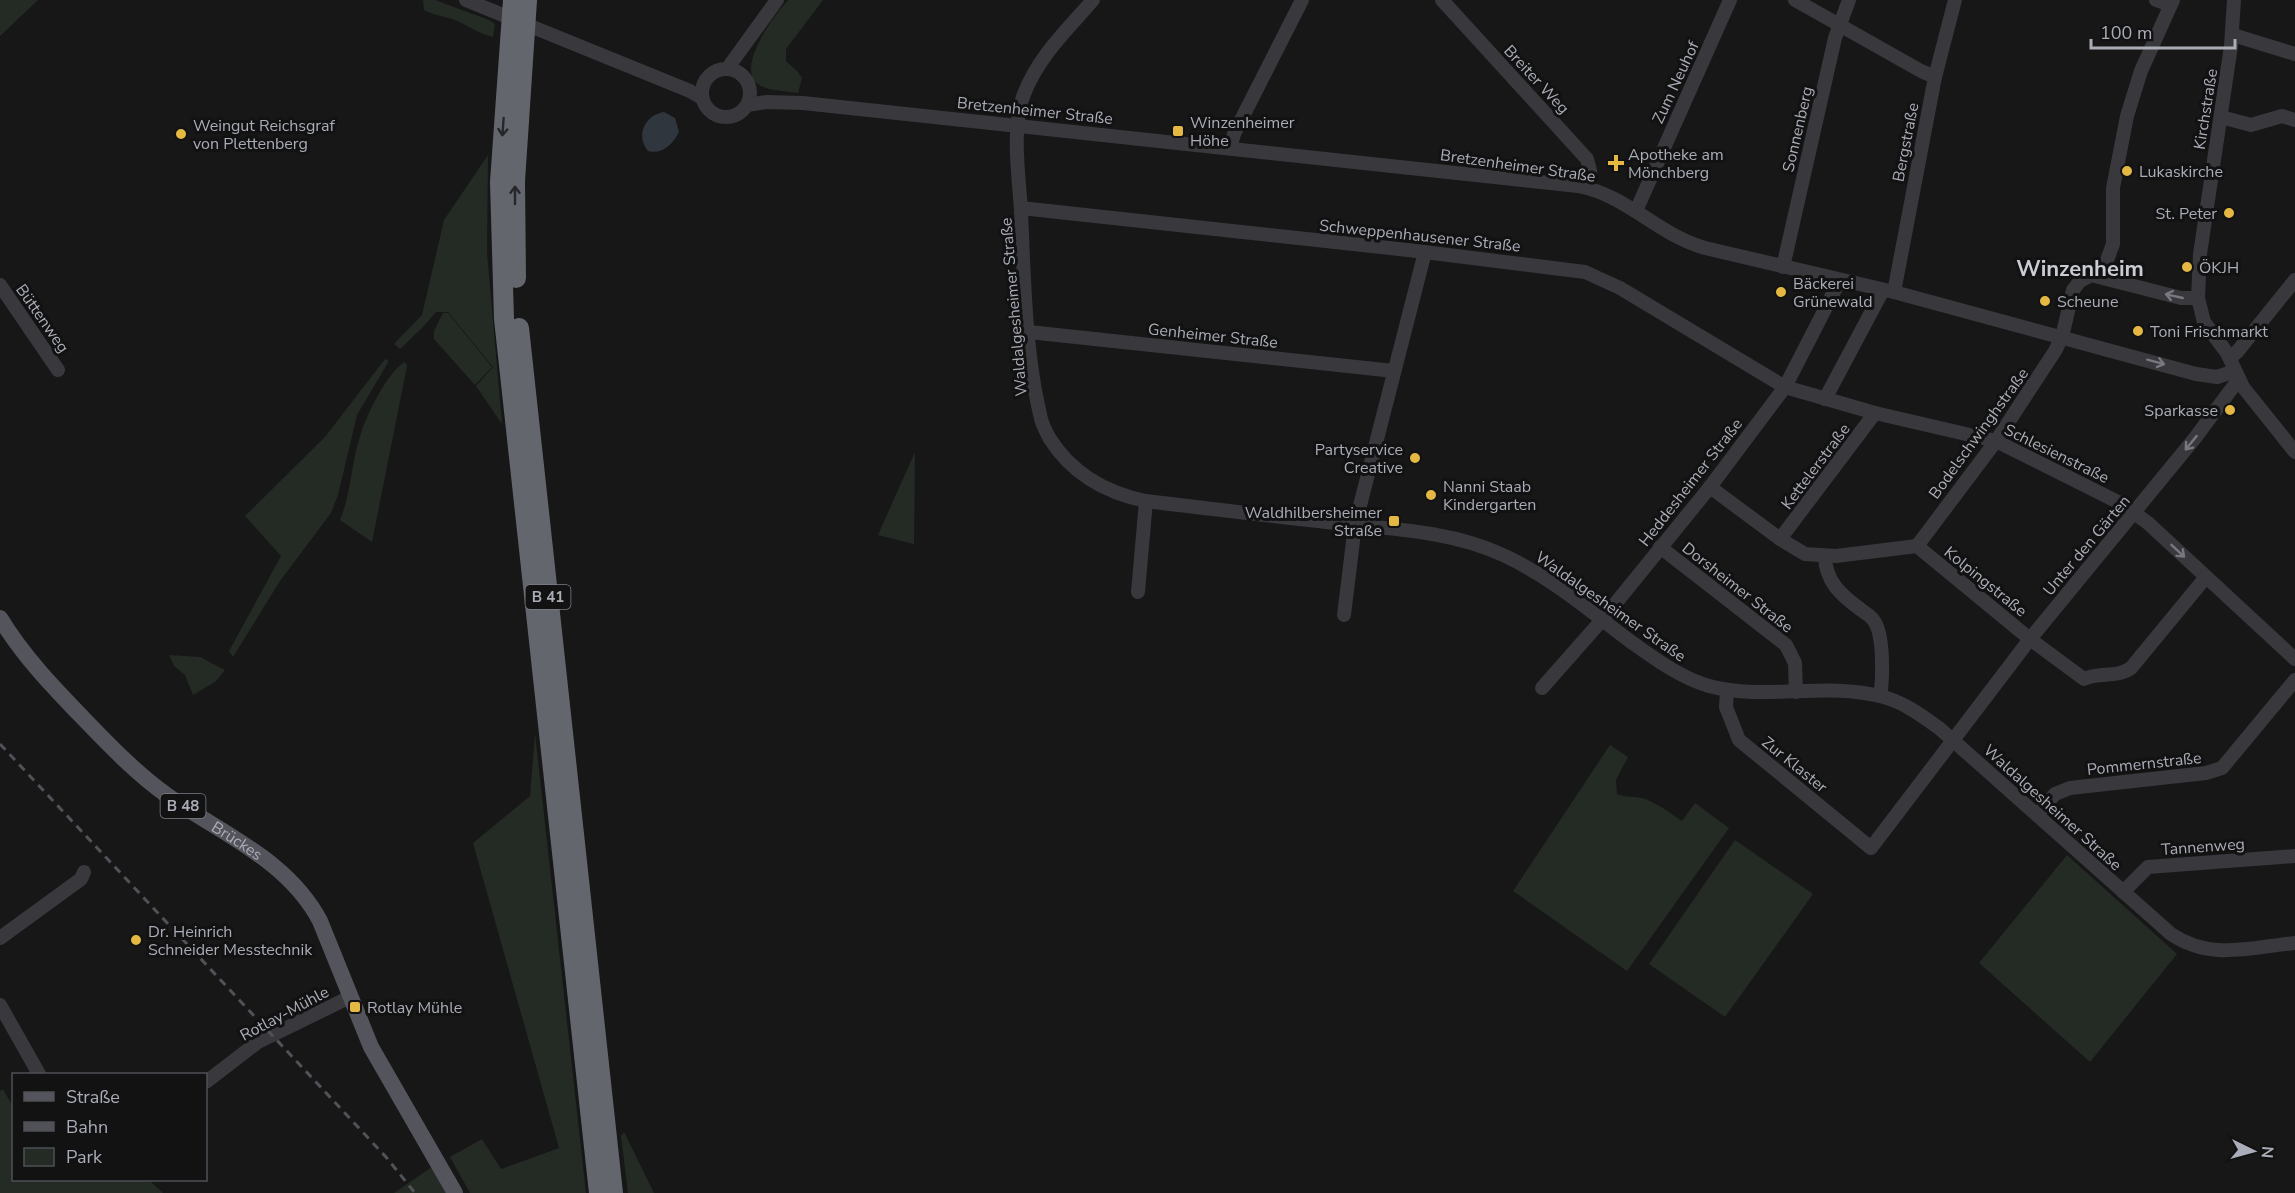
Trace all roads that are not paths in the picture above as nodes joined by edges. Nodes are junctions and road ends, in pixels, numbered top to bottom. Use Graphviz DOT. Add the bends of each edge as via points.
graph roads {
  1 [pos="466,0"];
  2 [pos="513,0"];
  3 [pos="527,0"];
  4 [pos="777,0"];
  5 [pos="1093,0"];
  6 [pos="1302,0"];
  7 [pos="1442,0"];
  8 [pos="1730,0"];
  9 [pos="1795,0"];
  10 [pos="1849,0"];
  11 [pos="1955,0"];
  12 [pos="2156,0"];
  13 [pos="2234,0"];
  14 [pos="2172,3"];
  15 [pos="766,15"];
  16 [pos="1839,24"];
  17 [pos="2232,35"];
  18 [pos="2295,54"];
  19 [pos="727,69"];
  20 [pos="1935,77"];
  21 [pos="660,79"];
  22 [pos="745,80"];
  23 [pos="705,81"];
  24 [pos="702,98"];
  25 [pos="803,103"];
  26 [pos="747,105"];
  27 [pos="2221,117"];
  28 [pos="2295,120"];
  29 [pos="1017,124"];
  30 [pos="1230,148"];
  31 [pos="1588,188"];
  32 [pos="1021,208"];
  33 [pos="1636,211"];
  34 [pos="1425,252"];
  35 [pos="1783,267"];
  36 [pos="2101,276"];
  37 [pos="1840,280"];
  38 [pos="2295,280"];
  39 [pos="0,285"];
  40 [pos="1888,291"];
  41 [pos="2198,298"];
  42 [pos="1029,332"];
  43 [pos="2062,337"];
  44 [pos="2234,369"];
  45 [pos="58,370"];
  46 [pos="1394,371"];
  47 [pos="1785,387"];
  48 [pos="1825,399"];
  49 [pos="1875,413"];
  50 [pos="1996,441"];
  51 [pos="2295,452"];
  52 [pos="1710,487"];
  53 [pos="1146,501"];
  54 [pos="2134,512"];
  55 [pos="1355,525"];
  56 [pos="1780,539"];
  57 [pos="1917,546"];
  58 [pos="1660,547"];
  59 [pos="1825,557"];
  60 [pos="2206,577"];
  61 [pos="1138,592"];
  62 [pos="1344,615"];
  63 [pos="0,618"];
  64 [pos="1602,620"];
  65 [pos="2030,639"];
  66 [pos="2295,659"];
  67 [pos="2295,680"];
  68 [pos="1542,688"];
  69 [pos="1727,690"];
  70 [pos="1796,692"];
  71 [pos="1880,696"];
  72 [pos="1953,741"];
  73 [pos="2037,814"];
  74 [pos="1871,848"];
  75 [pos="2295,856"];
  76 [pos="84,872"];
  77 [pos="2123,892"];
  78 [pos="0,938"];
  79 [pos="2295,943"];
  80 [pos="350,997"];
  81 [pos="0,1005"];
  82 [pos="38,1073"];
  83 [pos="207,1081"];
  84 [pos="455,1193"];
  85 [pos="599,1193"];
  86 [pos="613,1193"];
  1 -- 21 [label="street"];
  2 -- 85 [label="highway, B 41, one-way" via="500,182 504,319"];
  86 -- 3 [label="highway, B 41, one-way" via="518,317 514,181"];
  4 -- 15 [label="street"];
  5 -- 29 [label="street, Waldalgesheimer Straße" via="1042,58 1023,96"];
  6 -- 30 [label="street"];
  7 -- 31 [label="street, Breiter Weg" via="1587,159"];
  8 -- 33 [label="street, Zum Neuhof"];
  9 -- 16 [label="street"];
  10 -- 16 [label="street, Sonnenberg"];
  11 -- 20 [label="street, Bergstraße"];
  12 -- 14 [label="street"];
  13 -- 17 [label="street, Kirchstraße"];
  14 -- 36 [label="street" via="2140,71 2123,132 2113,188 2113,244"];
  15 -- 19 [label="street"];
  15 -- 22 [label="street" via="749,50"];
  16 -- 20 [label="street"];
  16 -- 35 [label="street, Sonnenberg"];
  17 -- 18 [label="street"];
  17 -- 27 [label="street, Kirchstraße"];
  19 -- 22 [label="street"];
  19 -- 23 [label="street" via="714,72"];
  20 -- 40 [label="street, Bergstraße"];
  21 -- 23 [label="street"];
  21 -- 24 [label="street"];
  22 -- 25 [label="street, Bretzenheimer Straße" via="761,92"];
  22 -- 26 [label="street" via="750,94"];
  23 -- 24 [label="street"];
  24 -- 26 [label="street" via="709,111 724,117 739,113"];
  25 -- 26 [label="street, Bretzenheimer Straße"];
  25 -- 29 [label="street, Bretzenheimer Straße"];
  27 -- 28 [label="street" via="2252,125 2282,116"];
  27 -- 41 [label="street, Kirchstraße" via="2200,254"];
  29 -- 30 [label="street, Bretzenheimer Straße"];
  29 -- 32 [label="street, Waldalgesheimer Straße"];
  30 -- 31 [label="street, Bretzenheimer Straße"];
  31 -- 33 [label="street, Bretzenheimer Straße" via="1620,200"];
  32 -- 34 [label="street, Schweppenhausener Straße"];
  32 -- 42 [label="street, Waldalgesheimer Straße"];
  33 -- 35 [label="street, Bretzenheimer Straße" via="1662,230 1694,245"];
  34 -- 46 [label="street"];
  34 -- 47 [label="street, Schweppenhausener Straße" via="1592,274"];
  35 -- 37 [label="street, Bretzenheimer Straße"];
  41 -- 36 [label="street, one-way" via="2181,298"];
  36 -- 43 [label="street, Bodelschwinghstraße" via="2091,275 2076,286"];
  37 -- 40 [label="street, Bretzenheimer Straße"];
  37 -- 47 [label="street, Heddesheimer Straße"];
  38 -- 44 [label="street, Unter den Gärten" via="2237,352"];
  39 -- 45 [label="street, Büttenweg"];
  40 -- 43 [label="street, Bretzenheimer Straße"];
  40 -- 48 [label="street, Bergstraße"];
  41 -- 44 [label="street, Kirchstraße" via="2207,327"];
  42 -- 46 [label="street, Genheimer Straße"];
  42 -- 53 [label="street, Waldalgesheimer Straße" via="1035,392 1049,438 1077,471 1091,481"];
  43 -- 44 [label="street, Bretzenheimer Straße, one-way" via="2212,377"];
  43 -- 50 [label="street, Bodelschwinghstraße"];
  44 -- 51 [label="street"];
  44 -- 54 [label="street, Unter den Gärten, one-way" via="2195,438"];
  46 -- 55 [label="street"];
  47 -- 48 [label="street, Schlesienstraße"];
  47 -- 52 [label="street, Heddesheimer Straße"];
  48 -- 49 [label="street, Schlesienstraße"];
  49 -- 50 [label="street, Schlesienstraße"];
  49 -- 56 [label="street, Kettelerstraße"];
  50 -- 54 [label="street, Schlesienstraße"];
  50 -- 57 [label="street, Bodelschwinghstraße"];
  52 -- 56 [label="street"];
  52 -- 58 [label="street, Heddesheimer Straße"];
  53 -- 55 [label="street, Waldalgesheimer Straße"];
  53 -- 61 [label="street"];
  54 -- 60 [label="street, Schlesienstraße, one-way"];
  54 -- 65 [label="street, Unter den Gärten"];
  55 -- 62 [label="street"];
  55 -- 64 [label="street, Waldalgesheimer Straße" via="1432,534 1483,546 1531,570"];
  56 -- 59 [label="street" via="1800,552"];
  57 -- 59 [label="street"];
  57 -- 65 [label="street, Kolpingstraße"];
  58 -- 64 [label="street, Heddesheimer Straße"];
  58 -- 70 [label="street, Dorsheimer Straße" via="1786,645 1795,663"];
  59 -- 71 [label="street" via="1827,575 1833,585 1876,623 1882,677"];
  60 -- 65 [label="street, Kolpingstraße" via="2125,672 2084,679"];
  60 -- 66 [label="street, Schlesienstraße"];
  63 -- 80 [label="main road, Brückes / B 48" via="36,669 123,757 166,795 286,875 317,914"];
  64 -- 68 [label="street, Heddesheimer Straße"];
  64 -- 69 [label="street, Waldalgesheimer Straße" via="1676,672"];
  65 -- 72 [label="street, Unter den Gärten"];
  67 -- 73 [label="street, Pommernstraße" via="2222,768 2070,788 2050,798"];
  69 -- 70 [label="street, Waldalgesheimer Straße"];
  69 -- 74 [label="street, Zur Klaster" via="1726,707 1739,740"];
  70 -- 71 [label="street, Waldalgesheimer Straße" via="1846,690"];
  71 -- 72 [label="street, Waldalgesheimer Straße" via="1909,708"];
  72 -- 73 [label="street, Waldalgesheimer Straße"];
  72 -- 74 [label="street, Unter den Gärten"];
  73 -- 77 [label="street, Waldalgesheimer Straße"];
  75 -- 77 [label="street, Tannenweg" via="2148,867"];
  76 -- 78 [label="street" via="81,879"];
  77 -- 79 [label="street, Waldalgesheimer Straße" via="2171,934 2192,946 2222,951"];
  80 -- 83 [label="street, Rotlay-Mühle" via="258,1042"];
  80 -- 84 [label="main road, Brückes / B 48" via="371,1047"];
  81 -- 82 [label="street"];
}
